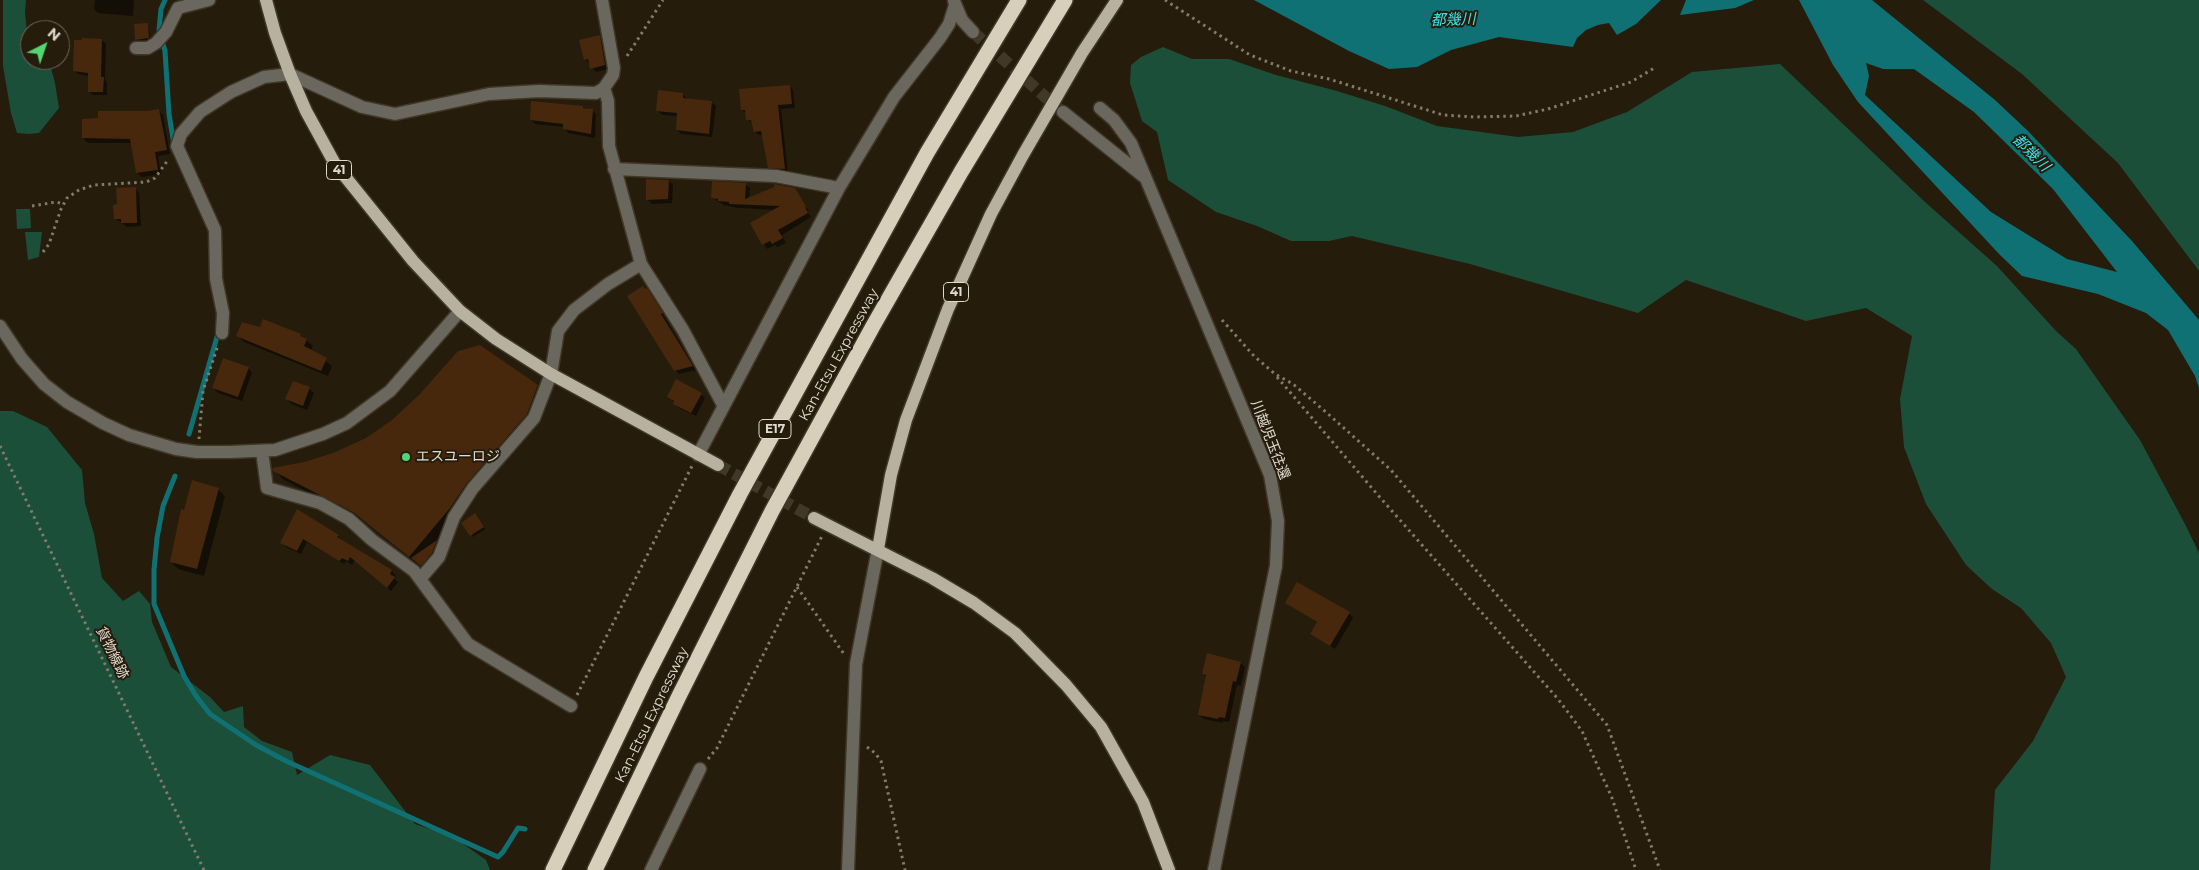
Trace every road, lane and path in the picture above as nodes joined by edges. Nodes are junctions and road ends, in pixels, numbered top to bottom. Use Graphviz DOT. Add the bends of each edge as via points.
graph roads {
  1 [pos="209,0"];
  2 [pos="266,0"];
  3 [pos="602,0"];
  4 [pos="663,0"];
  5 [pos="1019,0"];
  6 [pos="1065,0"];
  7 [pos="1117,0"];
  8 [pos="1165,0"];
  9 [pos="954,2"];
  10 [pos="973,32"];
  11 [pos="136,48"];
  12 [pos="1656,68"];
  13 [pos="290,74"];
  14 [pos="613,76"];
  15 [pos="604,88"];
  16 [pos="1100,108"];
  17 [pos="1063,112"];
  18 [pos="177,146"];
  19 [pos="614,169"];
  20 [pos="1145,178"];
  21 [pos="839,188"];
  22 [pos="64,204"];
  23 [pos="32,206"];
  24 [pos="43,252"];
  25 [pos="641,264"];
  26 [pos="460,311"];
  27 [pos="1220,318"];
  28 [pos="0,326"];
  29 [pos="222,333"];
  30 [pos="551,374"];
  31 [pos="1275,374"];
  32 [pos="723,406"];
  33 [pos="0,446"];
  34 [pos="262,451"];
  35 [pos="197,452"];
  36 [pos="698,455"];
  37 [pos="718,465"];
  38 [pos="814,518"];
  39 [pos="828,524"];
  40 [pos="878,550"];
  41 [pos="420,579"];
  42 [pos="797,587"];
  43 [pos="857,658"];
  44 [pos="570,706"];
  45 [pos="853,740"];
  46 [pos="700,768"];
  47 [pos="204,870"];
  48 [pos="554,870"];
  49 [pos="595,870"];
  50 [pos="651,870"];
  51 [pos="848,870"];
  52 [pos="905,870"];
  53 [pos="1169,870"];
  54 [pos="1214,870"];
  55 [pos="1636,870"];
  56 [pos="1660,870"];
  1 -- 11 [label="street" via="178,8 166,32 156,43 148,48"];
  2 -- 13 [label="main road, 41"];
  3 -- 14 [label="street" via="612,48"];
  4 -- 14 [label="path"];
  5 -- 48 [label="highway, Kan-Etsu Expressway / E17" via="927,153 740,494 646,677"];
  6 -- 49 [label="highway, Kan-Etsu Expressway / E17" via="872,326 777,503"];
  7 -- 40 [label="main road, 41" via="1023,155 991,214 948,309 906,420 891,475"];
  8 -- 12 [label="path" via="1250,55 1443,115 1516,116 1548,109 1631,82"];
  9 -- 10 [label="street" via="962,20"];
  9 -- 21 [label="street" via="940,38 894,97"];
  13 -- 15 [label="street" via="362,107 395,114 489,94 539,91 596,93"];
  13 -- 18 [label="street" via="264,77 223,97 192,120 181,134"];
  13 -- 26 [label="main road, 41" via="335,164 406,253"];
  14 -- 15 [label="street"];
  15 -- 19 [label="street"];
  16 -- 20 [label="street, 川越児玉往還" via="1114,120 1131,143"];
  17 -- 20 [label="street"];
  18 -- 22 [label="path" via="156,178 146,182 94,185 79,190"];
  18 -- 29 [label="street" via="215,230"];
  19 -- 21 [label="street" via="776,176"];
  19 -- 25 [label="street"];
  20 -- 54 [label="street, 川越児玉往還" via="1270,475 1278,521 1276,566"];
  21 -- 32 [label="street"];
  22 -- 23 [label="path"];
  22 -- 24 [label="path"];
  25 -- 30 [label="street" via="608,284 568,317 558,331"];
  25 -- 32 [label="street" via="683,330"];
  26 -- 30 [label="main road, 41" via="496,339"];
  26 -- 34 [label="street" via="390,391 371,407 348,423 323,434 275,450"];
  27 -- 31 [label="path"];
  28 -- 35 [label="street" via="44,384 67,402 103,424 129,435"];
  29 -- 35 [label="path" via="204,390"];
  30 -- 36 [label="main road, 41"];
  30 -- 41 [label="street" via="534,418 474,488 454,517 439,557"];
  31 -- 55 [label="path" via="1558,699 1582,731 1612,798"];
  31 -- 56 [label="path" via="1293,384 1390,470 1607,725"];
  32 -- 36 [label="street"];
  33 -- 47 [label="path, 貨物線跡"];
  34 -- 35 [label="street"];
  34 -- 41 [label="street" via="268,488 320,503 349,519"];
  36 -- 37 [label="main road, 41"];
  36 -- 44 [label="path"];
  38 -- 39 [label="main road"];
  39 -- 40 [label="main road"];
  39 -- 42 [label="path"];
  40 -- 43 [label="street"];
  40 -- 53 [label="main road" via="974,603 1015,633 1066,685 1101,726 1143,802"];
  41 -- 44 [label="street" via="468,644"];
  42 -- 43 [label="path" via="844,654"];
  42 -- 46 [label="path" via="717,748"];
  43 -- 45 [label="street"];
  45 -- 51 [label="street"];
  45 -- 52 [label="path" via="870,749 881,761"];
  46 -- 50 [label="street"];
}
